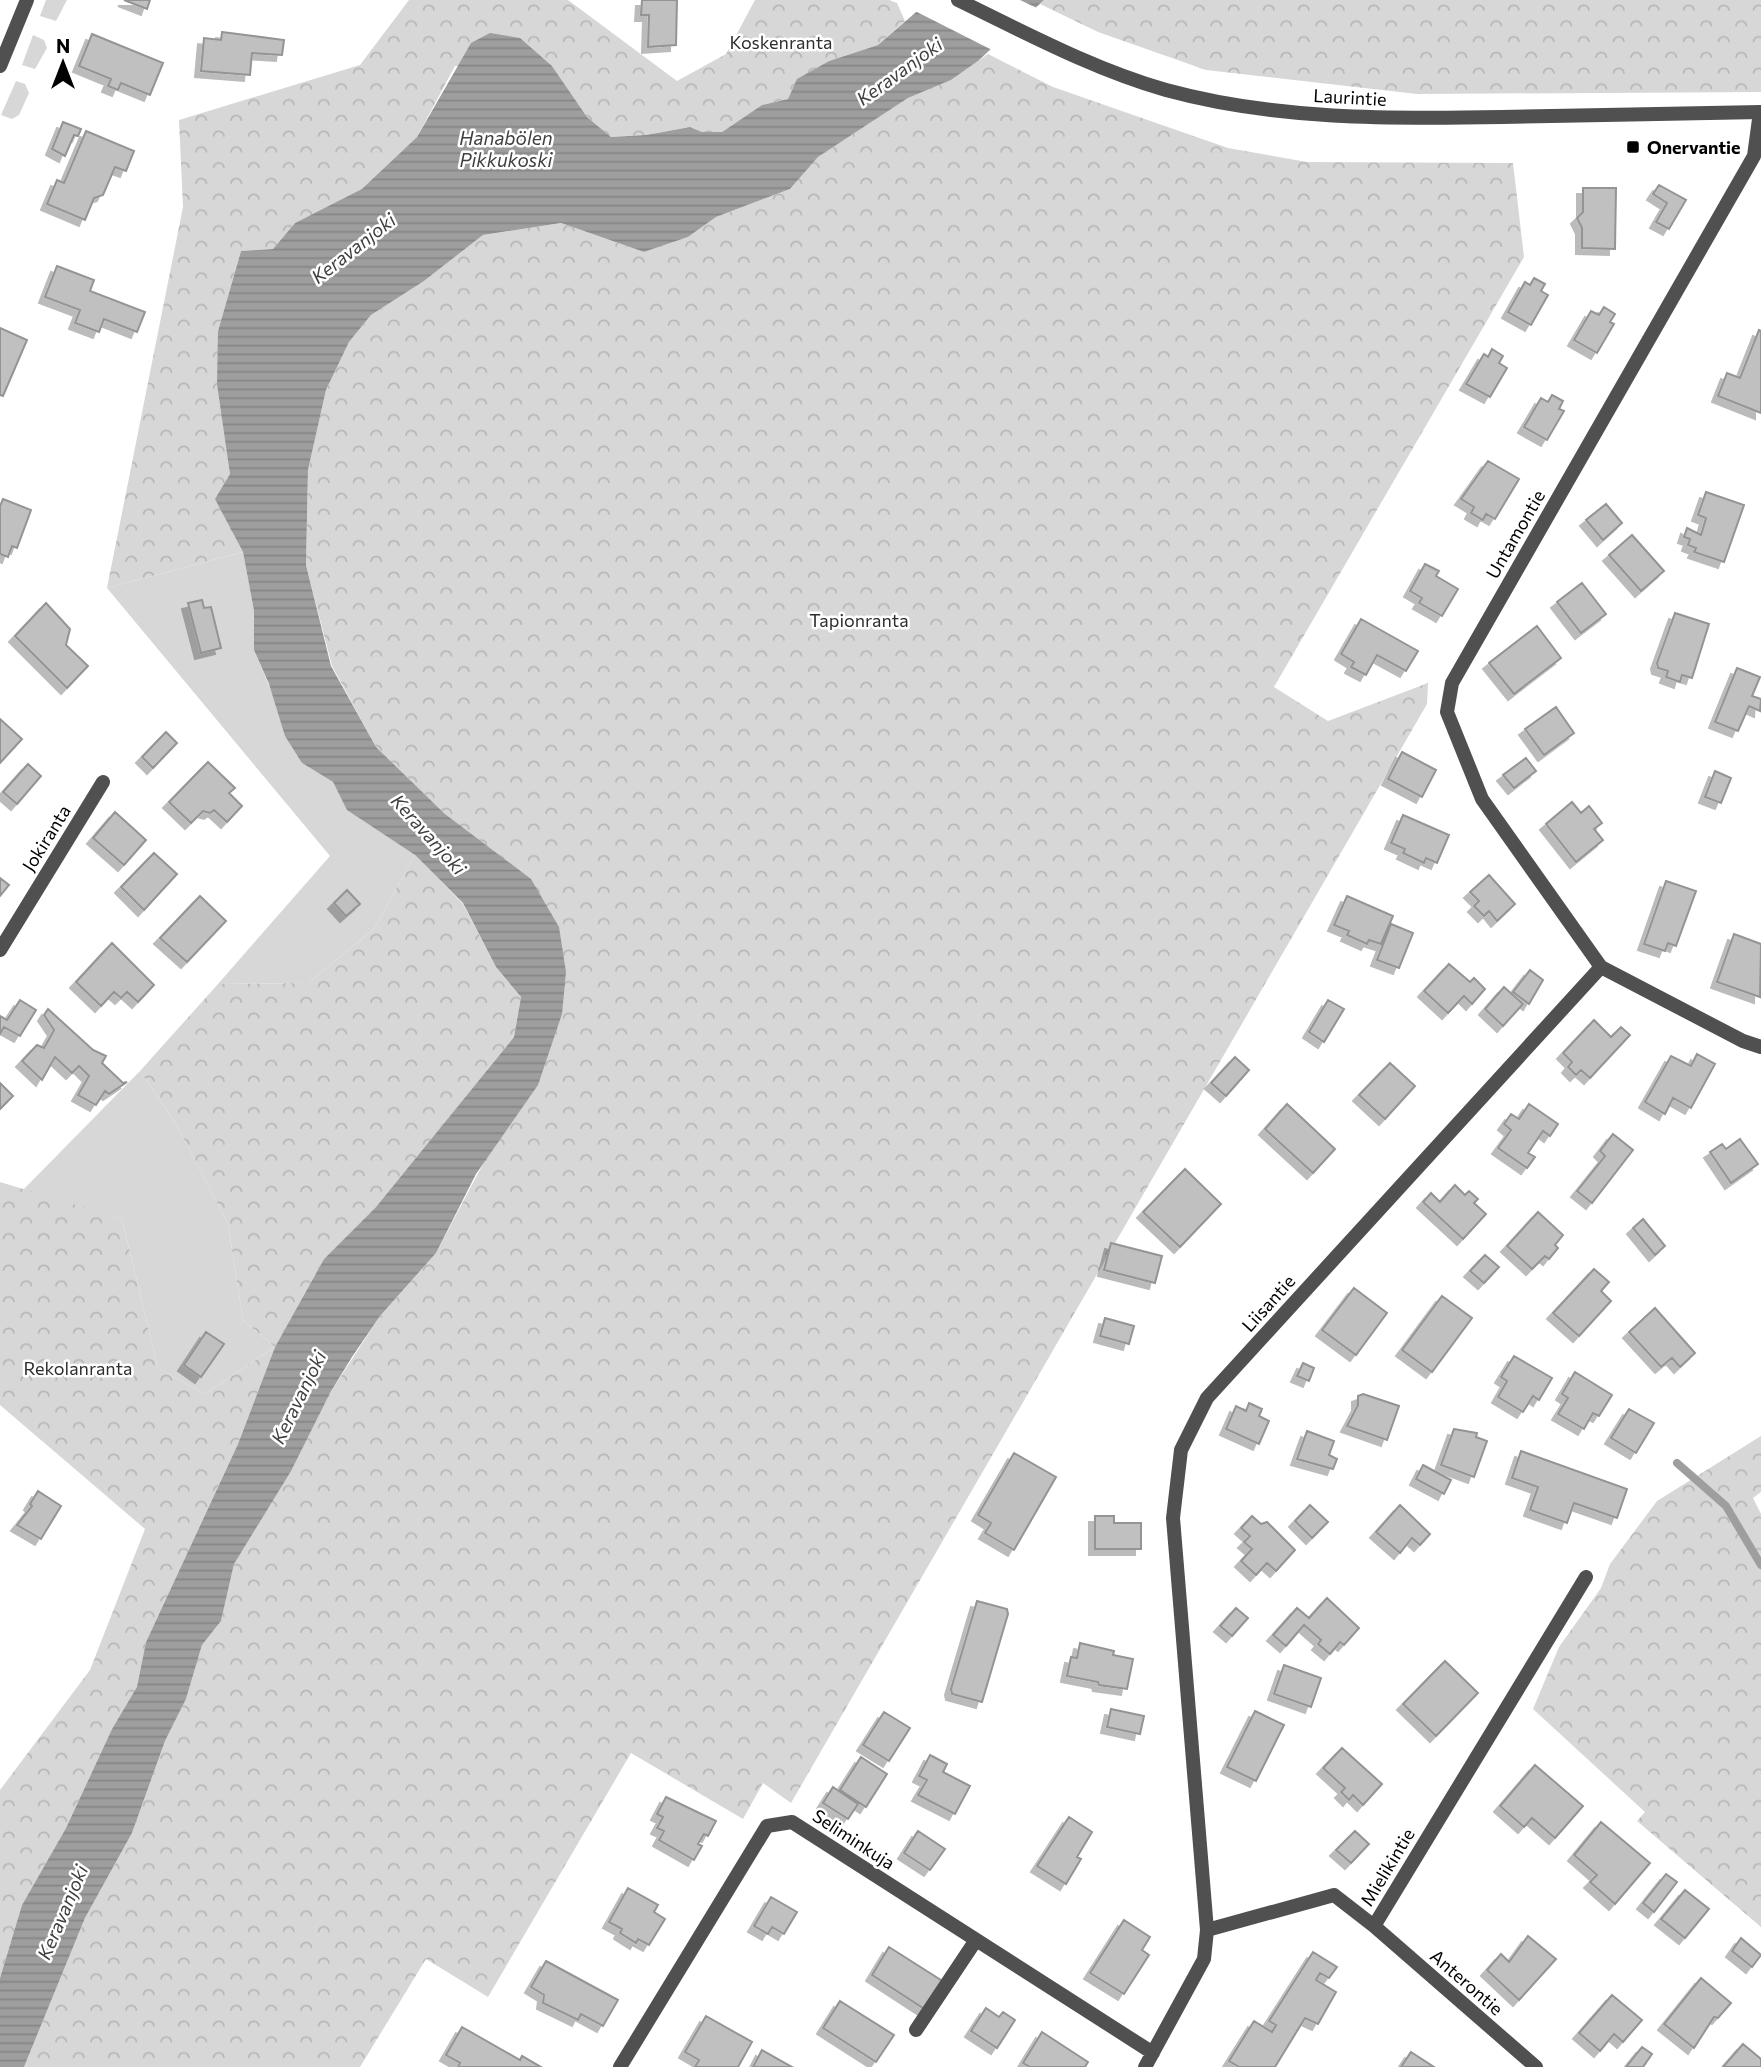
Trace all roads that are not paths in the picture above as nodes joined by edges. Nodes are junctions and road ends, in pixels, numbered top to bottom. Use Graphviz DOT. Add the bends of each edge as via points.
graph roads {
  1 [pos="27,0"];
  2 [pos="958,0"];
  3 [pos="0,66"];
  4 [pos="1761,112"];
  5 [pos="103,782"];
  6 [pos="0,950"];
  7 [pos="1601,967"];
  8 [pos="1761,1047"];
  9 [pos="1586,1577"];
  10 [pos="1374,1926"];
  11 [pos="1207,1930"];
  12 [pos="976,1940"];
  13 [pos="916,2030"];
  14 [pos="1153,2053"];
  15 [pos="621,2067"];
  16 [pos="1145,2067"];
  17 [pos="1536,2067"];
  1 -- 3 [label="street"];
  2 -- 4 [label="street, Laurintie" via="1076,58 1165,89 1228,104 1390,119"];
  4 -- 7 [label="street, Untamontie" via="1754,156 1452,683 1447,712 1482,799"];
  5 -- 6 [label="street, Jokiranta"];
  7 -- 8 [label="street"];
  7 -- 11 [label="street, Liisantie" via="1207,1398 1181,1450 1173,1518"];
  9 -- 10 [label="street, Mielikintie"];
  10 -- 11 [label="street, Mielikintie" via="1334,1895"];
  10 -- 17 [label="street, Anterontie"];
  11 -- 14 [label="street" via="1204,1959"];
  12 -- 13 [label="street"];
  12 -- 14 [label="street, Seliminkuja"];
  12 -- 15 [label="street, Seliminkuja" via="792,1822 767,1826"];
  14 -- 16 [label="street"];
}
